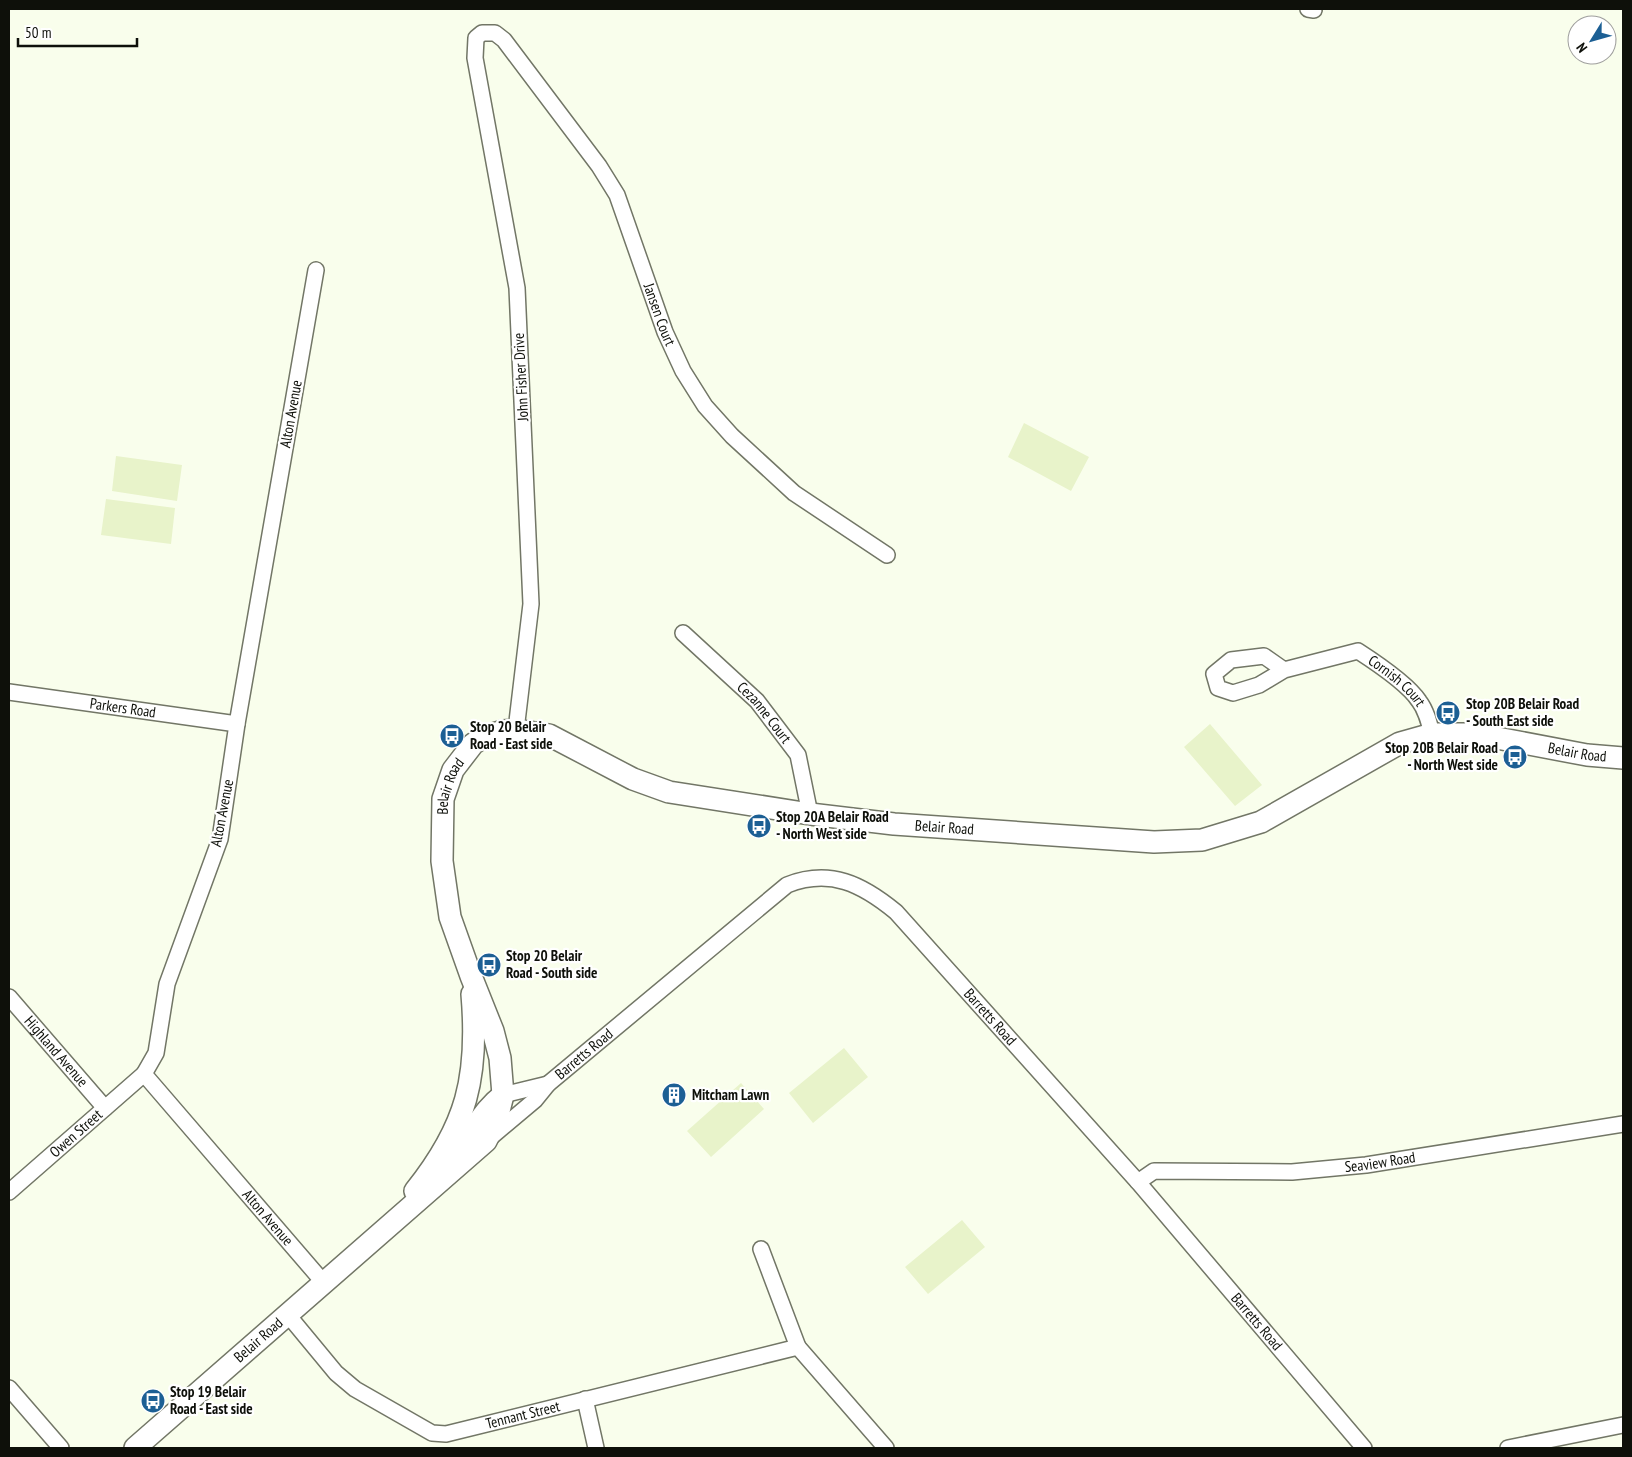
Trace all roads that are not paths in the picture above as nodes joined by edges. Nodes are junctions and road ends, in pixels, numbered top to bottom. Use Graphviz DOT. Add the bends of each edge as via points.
graph roads {
  1 [pos="485,32"];
  2 [pos="316,270"];
  3 [pos="887,555"];
  4 [pos="683,633"];
  5 [pos="1284,670"];
  6 [pos="9,692"];
  7 [pos="237,724"];
  8 [pos="516,730"];
  9 [pos="1432,734"];
  10 [pos="1623,758"];
  11 [pos="810,814"];
  12 [pos="470,976"];
  13 [pos="9,996"];
  14 [pos="144,1074"];
  15 [pos="548,1084"];
  16 [pos="503,1095"];
  17 [pos="105,1108"];
  18 [pos="1623,1124"];
  19 [pos="486,1141"];
  20 [pos="428,1173"];
  21 [pos="1138,1182"];
  22 [pos="9,1192"];
  23 [pos="382,1232"];
  24 [pos="761,1249"];
  25 [pos="324,1283"];
  26 [pos="288,1315"];
  27 [pos="798,1347"];
  28 [pos="9,1388"];
  29 [pos="585,1400"];
  30 [pos="1623,1425"];
  31 [pos="61,1448"];
  32 [pos="135,1448"];
  33 [pos="596,1448"];
  34 [pos="886,1448"];
  35 [pos="1364,1448"];
  36 [pos="1508,1448"];
  1 -- 3 [label="street, Jansen Court" via="495,33 504,40 599,166 617,195 665,332 683,371 705,406 732,436 794,493"];
  1 -- 8 [label="street, John Fisher Drive" via="476,38 474,58 517,288 531,594"];
  2 -- 7 [label="street, Alton Avenue"];
  4 -- 11 [label="street, Cezanne Court" via="757,701 798,755"];
  5 -- 9 [label="street, Cornish Court" via="1358,651 1419,700"];
  6 -- 7 [label="street, Parkers Road"];
  7 -- 14 [label="street, Alton Avenue" via="220,839 167,984 156,1053"];
  8 -- 11 [label="main road, Belair Road" via="549,735 633,779 669,792"];
  8 -- 12 [label="main road, Belair Road" via="496,733 473,744 453,770 443,798 443,870 450,917"];
  9 -- 10 [label="main road, Belair Road" via="1476,734 1587,755"];
  9 -- 11 [label="main road, Belair Road" via="1400,743 1261,822 1202,840 1154,842 1032,834"];
  12 -- 16 [label="main road, Belair Road" via="493,1031 500,1058"];
  12 -- 20 [label="main road, Belair Road" via="474,1032 470,1082 458,1124"];
  13 -- 17 [label="street, Highland Avenue"];
  14 -- 17 [label="street, Owen Street"];
  14 -- 25 [label="street, Alton Avenue"];
  15 -- 16 [label="street, Barretts Road"];
  15 -- 19 [label="street, Barretts Road" via="535,1100"];
  15 -- 21 [label="street, Barretts Road" via="787,884 804,878 828,877 875,894 896,912"];
  16 -- 19 [label="main road, Belair Road"];
  16 -- 20 [label="main road" via="483,1113 464,1144"];
  17 -- 22 [label="street, Owen Street"];
  18 -- 21 [label="street, Seaview Road" via="1366,1165 1292,1172 1154,1171"];
  19 -- 23 [label="main road, Belair Road"];
  20 -- 23 [label="main road, Belair Road"];
  21 -- 35 [label="street, Barretts Road"];
  23 -- 25 [label="main road, Belair Road"];
  24 -- 27 [label="street"];
  25 -- 26 [label="main road, Belair Road"];
  26 -- 29 [label="street, Tennant Street" via="336,1373 355,1390 432,1433 446,1434"];
  26 -- 32 [label="main road, Belair Road"];
  27 -- 29 [label="street, Tennant Street"];
  27 -- 34 [label="street"];
  28 -- 31 [label="street"];
  29 -- 33 [label="street"];
  30 -- 36 [label="street"];
}
